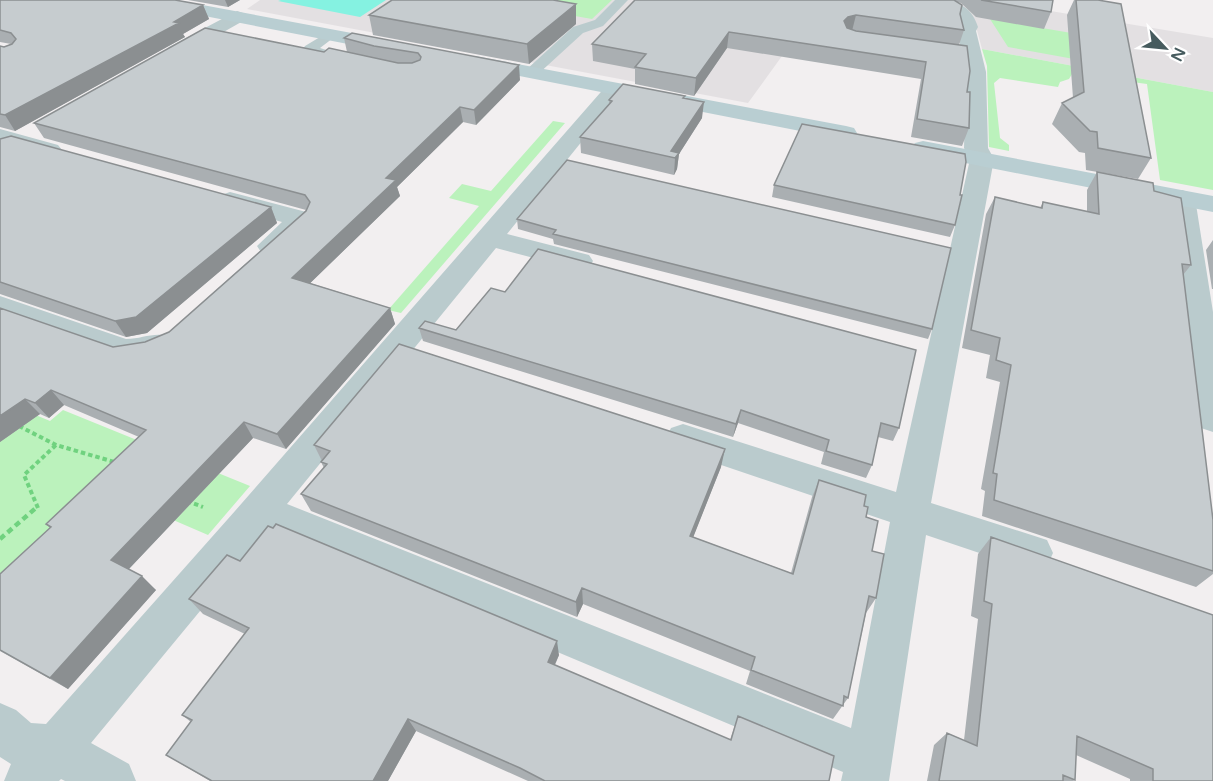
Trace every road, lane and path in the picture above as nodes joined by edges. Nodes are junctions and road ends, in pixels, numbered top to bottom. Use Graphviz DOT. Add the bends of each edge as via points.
graph roads {
  1 [pos="148,0"];
  2 [pos="252,0"];
  3 [pos="622,0"];
  4 [pos="941,0"];
  5 [pos="230,15"];
  6 [pos="330,34"];
  7 [pos="413,50"];
  8 [pos="951,54"];
  9 [pos="974,57"];
  10 [pos="163,59"];
  11 [pos="457,59"];
  12 [pos="348,60"];
  13 [pos="531,73"];
  14 [pos="614,89"];
  15 [pos="867,137"];
  16 [pos="14,139"];
  17 [pos="902,144"];
  18 [pos="75,156"];
  19 [pos="982,159"];
  20 [pos="210,194"];
  21 [pos="1182,198"];
  22 [pos="1213,204"];
  23 [pos="487,237"];
  24 [pos="256,259"];
  25 [pos="600,267"];
  26 [pos="0,306"];
  27 [pos="176,330"];
  28 [pos="396,346"];
  29 [pos="430,357"];
  30 [pos="1213,419"];
  31 [pos="10,422"];
  32 [pos="654,429"];
  33 [pos="56,445"];
  34 [pos="122,465"];
  35 [pos="181,499"];
  36 [pos="911,511"];
  37 [pos="254,517"];
  38 [pos="0,539"];
  39 [pos="1068,565"];
  40 [pos="0,726"];
  41 [pos="41,765"];
  42 [pos="867,770"];
  43 [pos="112,781"];
  1 -- 5 [label="street"];
  2 -- 5 [label="street"];
  3 -- 13 [label="lane" via="599,23 578,30"];
  4 -- 9 [label="street" via="966,17"];
  5 -- 6 [label="street"];
  5 -- 10 [label="street"];
  6 -- 7 [label="street"];
  6 -- 12 [label="lane" via="310,50"];
  8 -- 9 [label="street"];
  9 -- 19 [label="street" via="976,148"];
  11 -- 13 [label="street"];
  13 -- 14 [label="street"];
  14 -- 15 [label="street"];
  14 -- 23 [label="street" via="567,160"];
  16 -- 18 [label="street"];
  17 -- 19 [label="street"];
  19 -- 21 [label="street"];
  19 -- 36 [label="street" via="952,248 929,355"];
  20 -- 24 [label="street" via="301,219"];
  21 -- 22 [label="street"];
  21 -- 30 [label="street"];
  23 -- 25 [label="street"];
  23 -- 28 [label="street"];
  26 -- 27 [label="street" via="125,350 155,345"];
  28 -- 29 [label="street"];
  28 -- 37 [label="street"];
  31 -- 33 [label="path"];
  32 -- 36 [label="street"];
  33 -- 34 [label="path"];
  33 -- 38 [label="path" via="24,475 38,508"];
  35 -- 37 [label="path"];
  36 -- 39 [label="street"];
  36 -- 42 [label="street"];
  37 -- 41 [label="street"];
  37 -- 42 [label="street"];
  40 -- 41 [label="street"];
  41 -- 43 [label="street"];
}
